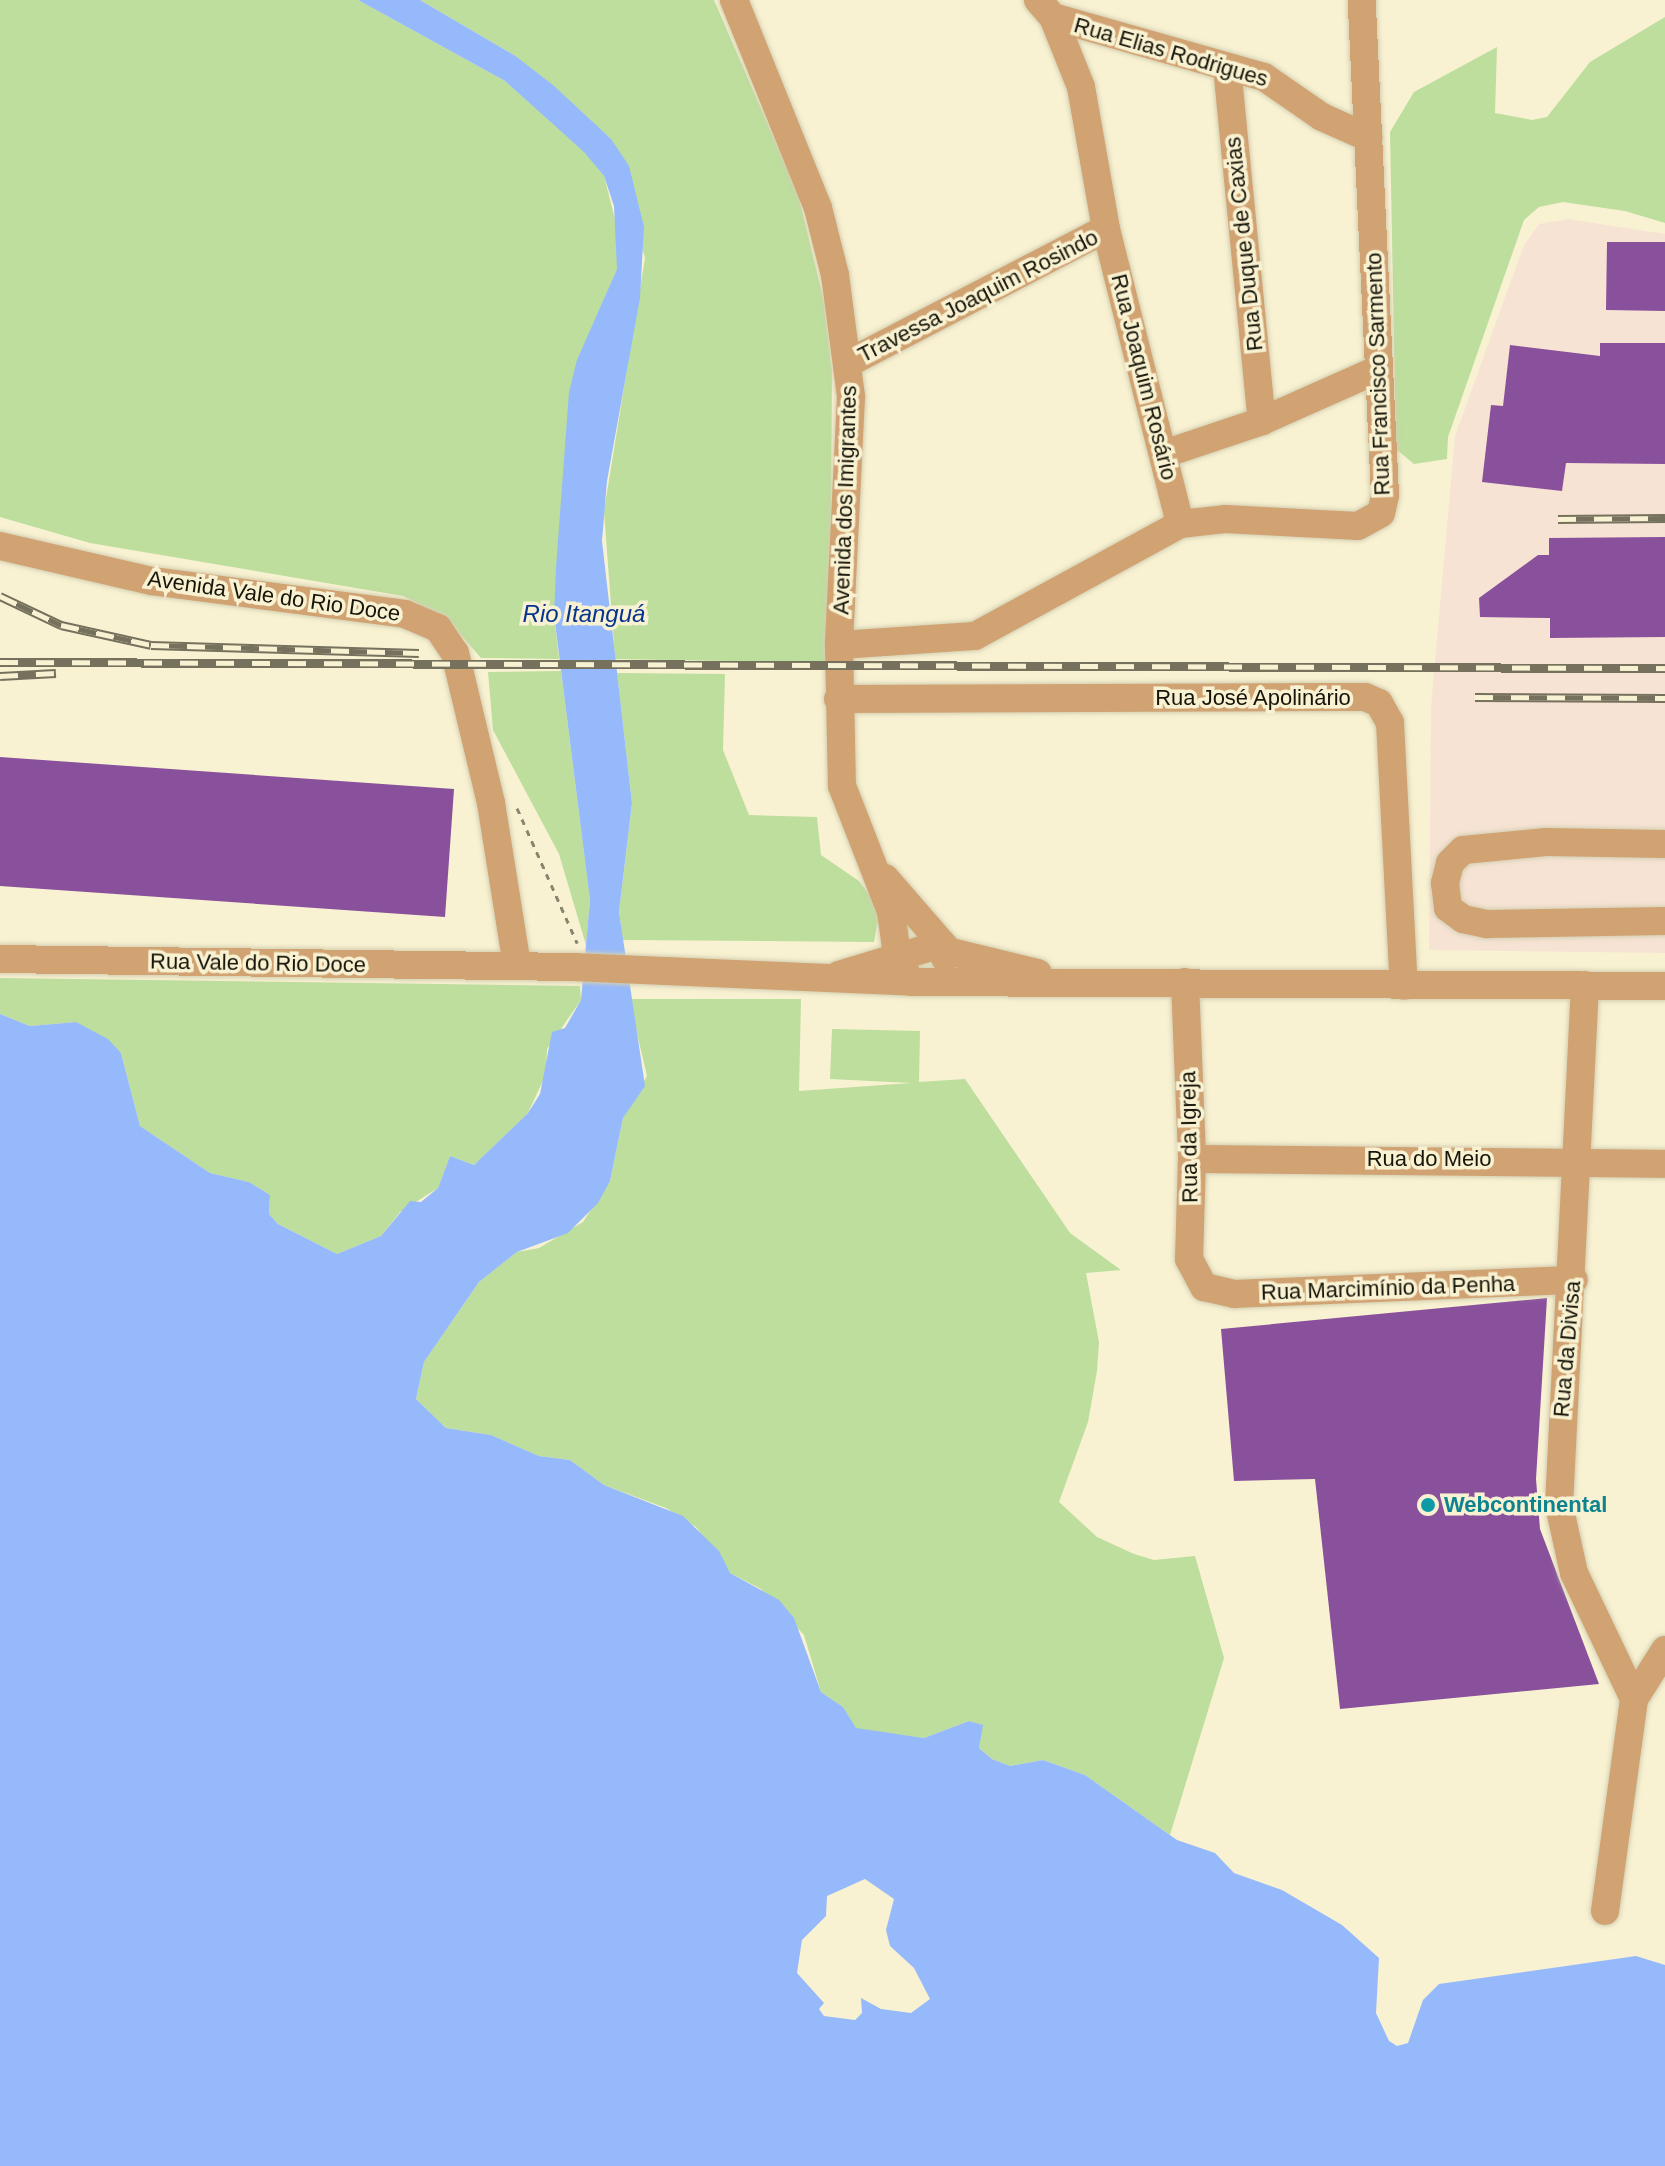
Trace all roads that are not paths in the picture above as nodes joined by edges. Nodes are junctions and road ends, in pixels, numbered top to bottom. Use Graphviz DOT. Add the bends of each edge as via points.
graph roads {
  1 [pos="734,0"];
  2 [pos="1362,0"];
  3 [pos="1046,8"];
  4 [pos="1227,67"];
  5 [pos="1369,138"];
  6 [pos="1106,229"];
  7 [pos="850,362"];
  8 [pos="1379,369"];
  9 [pos="1262,421"];
  10 [pos="1164,454"];
  11 [pos="1180,524"];
  12 [pos="0,546"];
  13 [pos="839,645"];
  14 [pos="838,699"];
  15 [pos="1665,844"];
  16 [pos="877,868"];
  17 [pos="1665,921"];
  18 [pos="945,947"];
  19 [pos="896,954"];
  20 [pos="0,959"];
  21 [pos="517,966"];
  22 [pos="827,979"];
  23 [pos="924,982"];
  24 [pos="1070,982"];
  25 [pos="1185,982"];
  26 [pos="1585,985"];
  27 [pos="1404,986"];
  28 [pos="1665,986"];
  29 [pos="1192,1159"];
  30 [pos="1574,1159"];
  31 [pos="1665,1164"];
  32 [pos="1574,1280"];
  33 [pos="1204,1287"];
  34 [pos="1665,1650"];
  35 [pos="1634,1699"];
  36 [pos="1605,1911"];
  1 -- 7 [label="street, Avenida dos Imigrantes" via="818,208"];
  2 -- 5 [label="street, Rua Francisco Sarmento"];
  3 -- 4 [label="street, Rua Elias Rodrigues"];
  3 -- 6 [label="street, Rua Joaquim Rosário" via="1092,126"];
  4 -- 5 [label="street, Rua Elias Rodrigues" via="1279,84 1322,117"];
  4 -- 9 [label="street, Rua Duque de Caxias"];
  5 -- 8 [label="street, Rua Francisco Sarmento"];
  6 -- 7 [label="street, Travessa Joaquim Rosindo"];
  6 -- 10 [label="street, Rua Joaquim Rosário"];
  7 -- 13 [label="street, Avenida dos Imigrantes"];
  8 -- 9 [label="street"];
  8 -- 11 [label="street, Rua Francisco Sarmento" via="1385,495 1381,513 1371,523 1203,519"];
  9 -- 10 [label="street"];
  10 -- 11 [label="street, Rua Joaquim Rosário"];
  11 -- 13 [label="street, Rua Francisco Sarmento" via="975,636"];
  12 -- 21 [label="street, Avenida Vale do Rio Doce" via="152,581 405,614 438,628 455,653 491,803"];
  13 -- 14 [label="street, Avenida dos Imigrantes"];
  14 -- 16 [label="street, Avenida dos Imigrantes" via="842,786"];
  14 -- 27 [label="street, Rua José Apolinário" via="1365,697 1379,703 1390,723"];
  15 -- 17 [label="street" via="1546,842 1463,850 1450,863 1445,883 1448,908 1463,919 1487,924"];
  16 -- 18 [label="street, Avenida dos Imigrantes"];
  16 -- 19 [label="street, Avenida dos Imigrantes" via="896,930"];
  18 -- 19 [label="street"];
  18 -- 23 [label="street"];
  18 -- 24 [label="street"];
  19 -- 22 [label="street"];
  19 -- 23 [label="street, Avenida dos Imigrantes"];
  20 -- 21 [label="street, Rua Vale do Rio Doce"];
  21 -- 22 [label="street, Rua Vale do Rio Doce"];
  22 -- 23 [label="street, Rua Vale do Rio Doce"];
  23 -- 24 [label="street, Rua Vale do Rio Doce"];
  24 -- 25 [label="street, Rua Vale do Rio Doce"];
  25 -- 27 [label="street, Rua Vale do Rio Doce"];
  25 -- 29 [label="street, Rua da Igreja"];
  26 -- 27 [label="street, Rua Vale do Rio Doce"];
  26 -- 28 [label="street, Rua Vale do Rio Doce"];
  26 -- 30 [label="street, Rua da Divisa"];
  29 -- 30 [label="street, Rua do Meio"];
  29 -- 33 [label="street, Rua da Igreja" via="1189,1259"];
  30 -- 31 [label="street, Rua do Meio"];
  30 -- 32 [label="street, Rua da Divisa"];
  32 -- 33 [label="street, Rua Marcimínio da Penha" via="1235,1294"];
  32 -- 35 [label="street, Rua da Divisa" via="1560,1424 1562,1526 1574,1573"];
  34 -- 35 [label="street"];
  35 -- 36 [label="street"];
}
